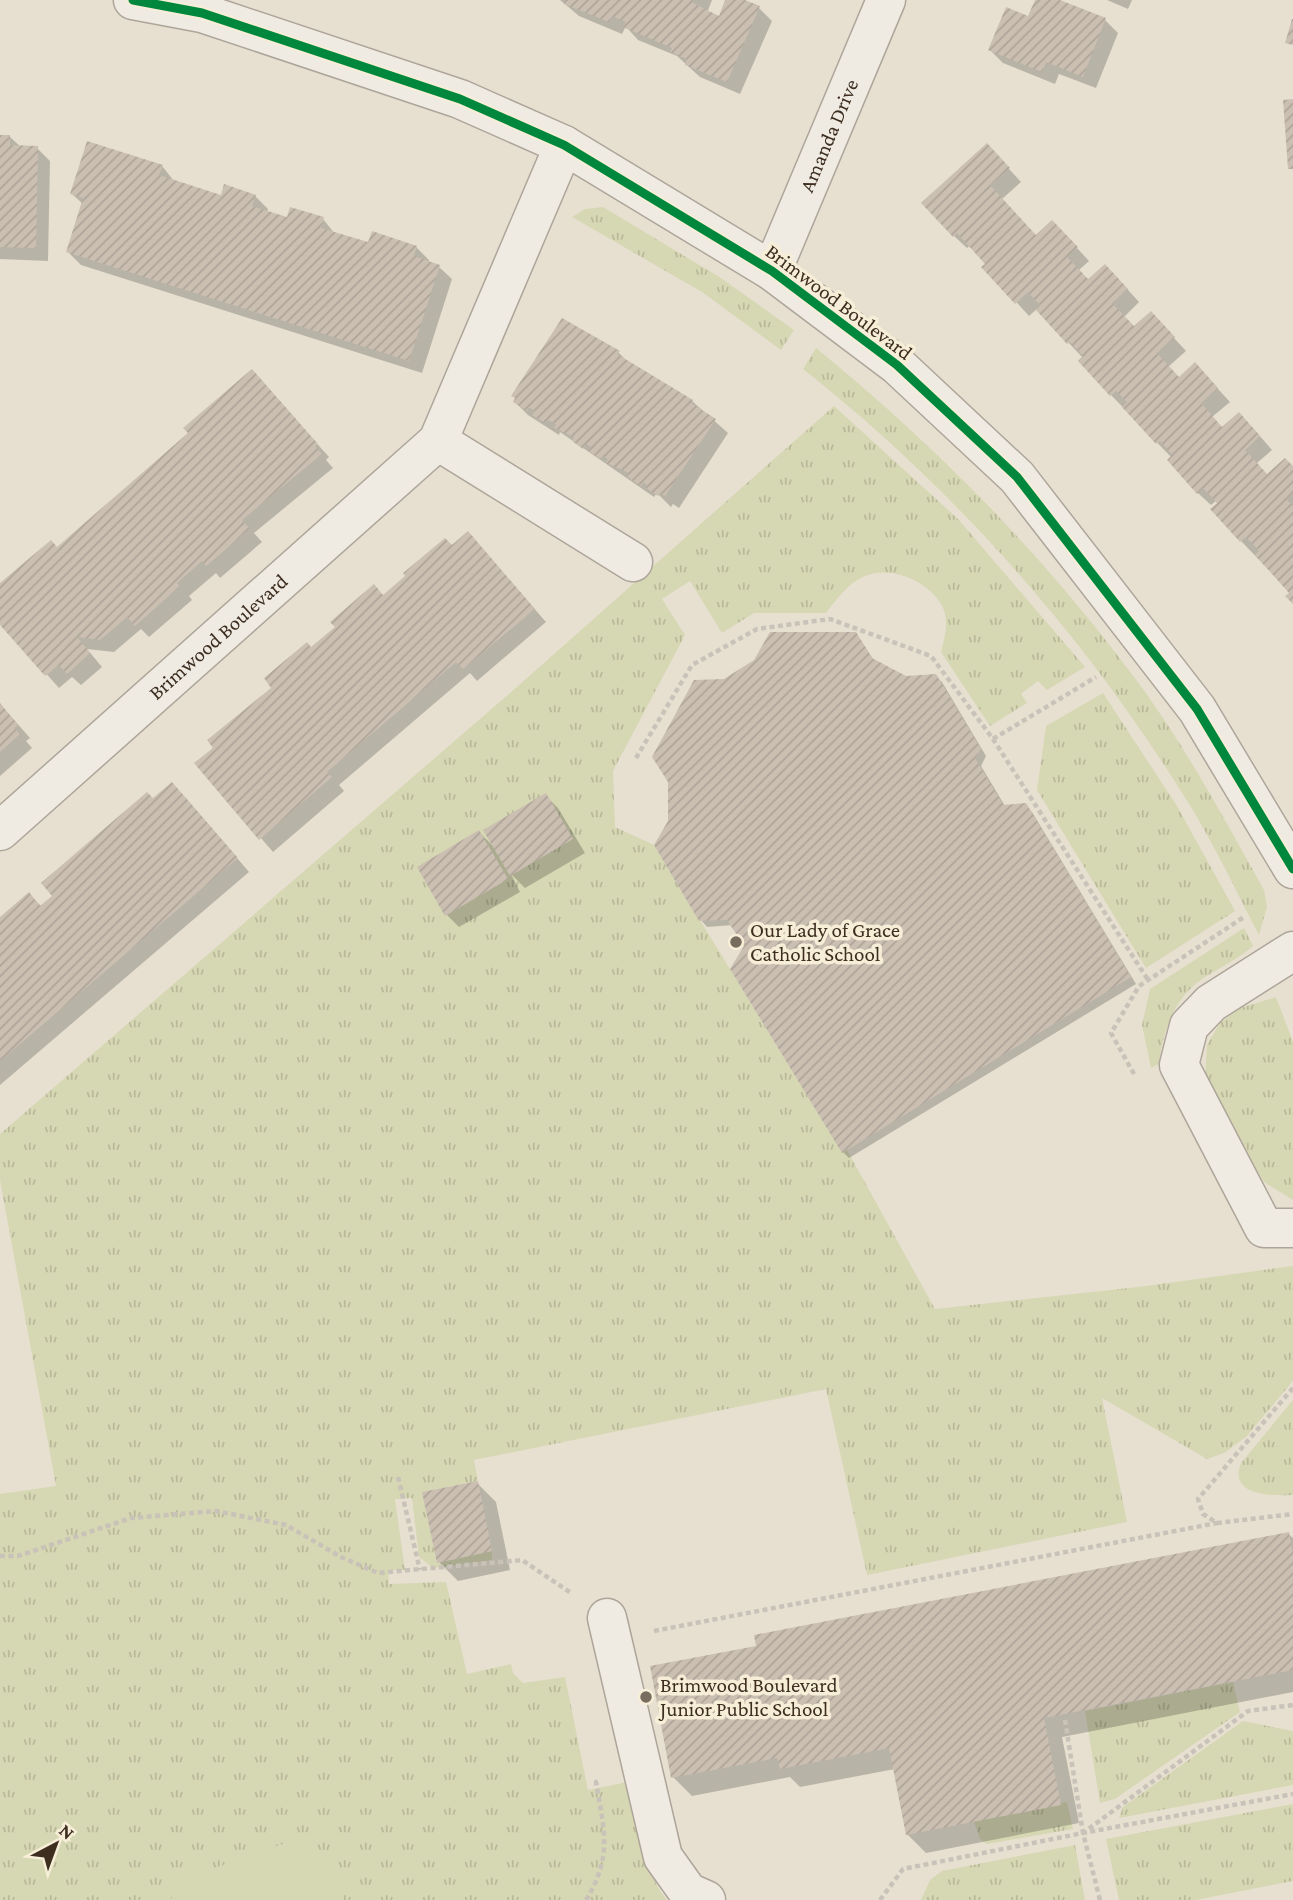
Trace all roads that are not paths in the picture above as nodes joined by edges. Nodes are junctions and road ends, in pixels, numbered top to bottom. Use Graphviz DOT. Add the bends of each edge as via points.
graph roads {
  1 [pos="133,0"];
  2 [pos="886,0"];
  3 [pos="204,7"];
  4 [pos="565,145"];
  5 [pos="772,271"];
  6 [pos="438,441"];
  7 [pos="633,562"];
  8 [pos="0,831"];
  9 [pos="1292,865"];
  10 [pos="1293,951"];
  11 [pos="1293,1228"];
  12 [pos="609,1628"];
  13 [pos="706,1900"];
  1 -- 3 [label="street, Brimwood Boulevard"];
  2 -- 5 [label="street, Amanda Drive"];
  3 -- 4 [label="street, Brimwood Boulevard" via="460,99"];
  4 -- 5 [label="street, Brimwood Boulevard"];
  4 -- 6 [label="street, Brimwood Boulevard"];
  5 -- 9 [label="street, Brimwood Boulevard" via="897,365 1017,477 1197,709"];
  6 -- 7 [label="street"];
  6 -- 8 [label="street, Brimwood Boulevard"];
  10 -- 11 [label="street" via="1211,1003 1189,1026 1179,1065 1264,1227"];
  12 -- 13 [label="street" via="663,1857 688,1892"];
}
